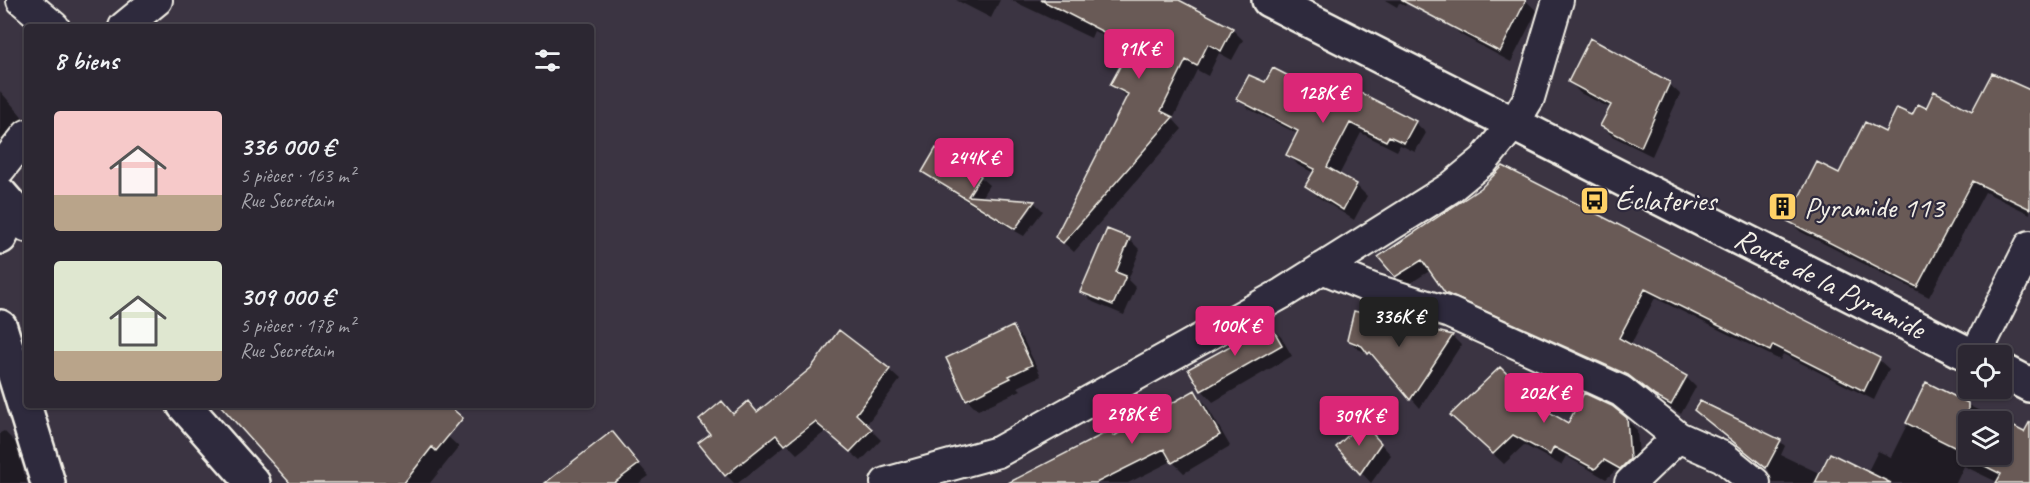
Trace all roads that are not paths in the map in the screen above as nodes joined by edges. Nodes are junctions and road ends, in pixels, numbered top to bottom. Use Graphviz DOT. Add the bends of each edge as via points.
graph roads {
  1 [pos="22,0"];
  2 [pos="157,0"];
  3 [pos="1269,0"];
  4 [pos="1558,0"];
  5 [pos="50,24"];
  6 [pos="128,24"];
  7 [pos="1513,124"];
  8 [pos="24,139"];
  9 [pos="0,169"];
  10 [pos="2030,246"];
  11 [pos="1322,268"];
  12 [pos="0,327"];
  13 [pos="1980,345"];
  14 [pos="1958,348"];
  15 [pos="2012,376"];
  16 [pos="2030,385"];
  17 [pos="24,405"];
  18 [pos="25,408"];
  19 [pos="187,408"];
  20 [pos="1678,437"];
  21 [pos="48,483"];
  22 [pos="253,483"];
  23 [pos="886,483"];
  24 [pos="1630,483"];
  25 [pos="1755,483"];
  1 -- 5 [label="street"];
  2 -- 6 [label="street"];
  3 -- 7 [label="main road, Route de la Pyramide"];
  4 -- 7 [label="street" via="1529,98"];
  7 -- 11 [label="street" via="1472,172"];
  7 -- 14 [label="main road, Route de la Pyramide"];
  8 -- 9 [label="street"];
  10 -- 13 [label="street"];
  11 -- 20 [label="street" via="1373,289 1450,312 1621,391"];
  11 -- 23 [label="street" via="998,452"];
  12 -- 17 [label="main road"];
  15 -- 16 [label="main road"];
  18 -- 21 [label="main road"];
  19 -- 22 [label="main road"];
  20 -- 24 [label="street"];
  20 -- 25 [label="street" via="1723,457"];
}
